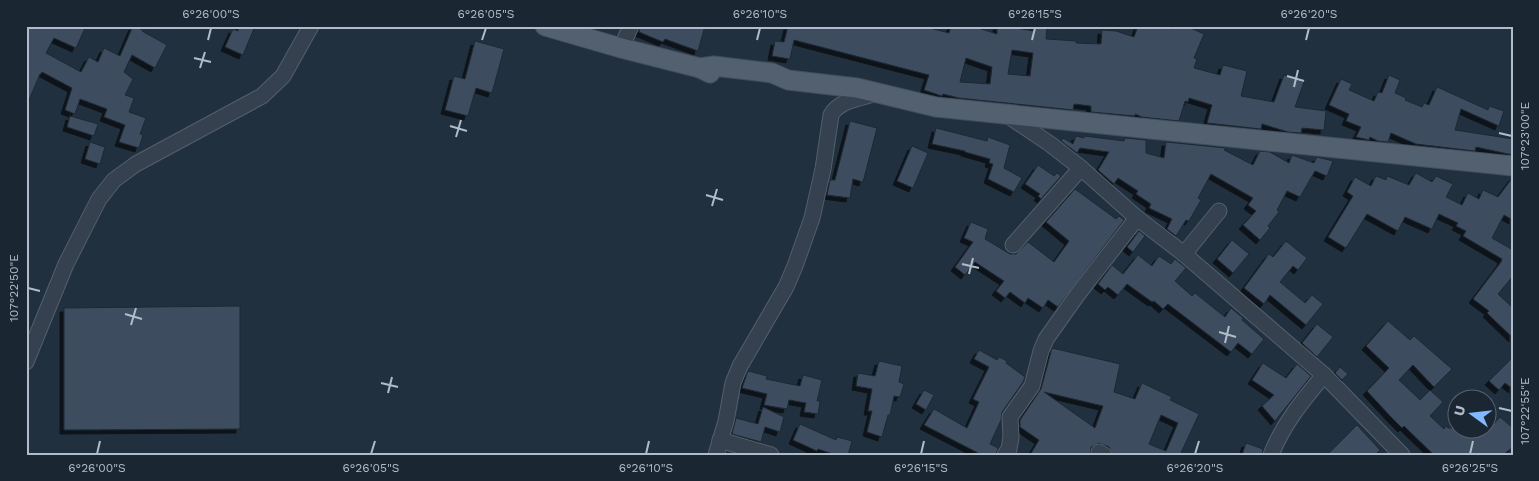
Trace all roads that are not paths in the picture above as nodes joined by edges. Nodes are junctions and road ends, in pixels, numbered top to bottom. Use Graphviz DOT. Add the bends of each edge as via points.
graph roads {
  1 [pos="310,26"];
  2 [pos="545,26"];
  3 [pos="631,26"];
  4 [pos="621,48"];
  5 [pos="877,92"];
  6 [pos="1007,115"];
  7 [pos="1513,166"];
  8 [pos="1081,168"];
  9 [pos="1220,211"];
  10 [pos="1138,218"];
  11 [pos="1013,245"];
  12 [pos="1184,254"];
  13 [pos="26,362"];
  14 [pos="1324,375"];
  15 [pos="718,448"];
  16 [pos="771,455"];
  17 [pos="1004,455"];
  18 [pos="1271,455"];
  19 [pos="1402,455"];
  1 -- 13 [label="street" via="283,76 262,96 136,164 114,180 99,199 66,264"];
  2 -- 4 [label="main road"];
  3 -- 4 [label="street"];
  4 -- 5 [label="main road" via="709,70"];
  5 -- 6 [label="main road" via="936,107"];
  5 -- 15 [label="street" via="840,105 831,115 812,218 786,287 736,374"];
  6 -- 7 [label="main road"];
  6 -- 8 [label="street"];
  8 -- 10 [label="street"];
  8 -- 11 [label="street"];
  9 -- 12 [label="street"];
  10 -- 12 [label="street"];
  10 -- 17 [label="street" via="1046,339 1032,386 1010,418 1011,437"];
  12 -- 14 [label="street"];
  14 -- 18 [label="street" via="1296,408"];
  14 -- 19 [label="street"];
  15 -- 16 [label="street"];
}
